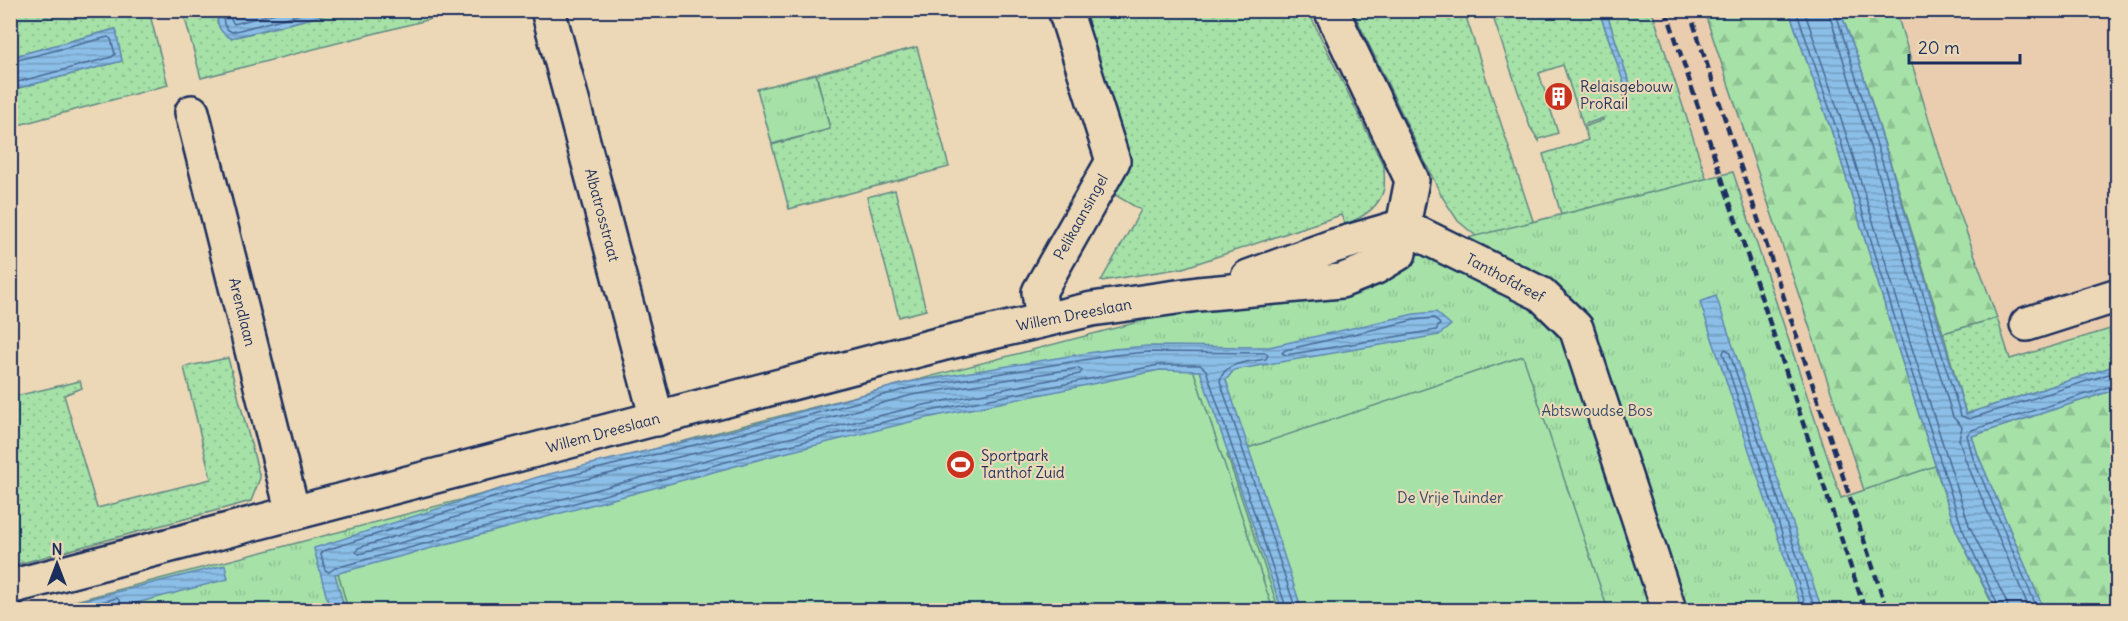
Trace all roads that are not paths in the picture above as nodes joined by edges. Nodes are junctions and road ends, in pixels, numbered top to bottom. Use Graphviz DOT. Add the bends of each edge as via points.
graph roads {
  1 [pos="548,10"];
  2 [pos="1065,10"];
  3 [pos="1331,10"];
  4 [pos="192,112"];
  5 [pos="1403,226"];
  6 [pos="2118,295"];
  7 [pos="1043,320"];
  8 [pos="2027,324"];
  9 [pos="657,419"];
  10 [pos="293,513"];
  11 [pos="10,587"];
  12 [pos="1669,610"];
  1 -- 9 [label="street, Albatrosstraat"];
  2 -- 7 [label="street, Pelikaansingel" via="1113,161 1039,292"];
  3 -- 5 [label="street" via="1412,180"];
  4 -- 10 [label="street, Arendlaan"];
  5 -- 7 [label="street, Willem Dreeslaan" via="1399,254 1341,281 1198,294"];
  5 -- 12 [label="street, Tanthofdreef" via="1541,294 1576,328"];
  6 -- 8 [label="street"];
  7 -- 9 [label="street, Willem Dreeslaan"];
  9 -- 10 [label="street, Willem Dreeslaan"];
  10 -- 11 [label="street, Willem Dreeslaan"];
}
